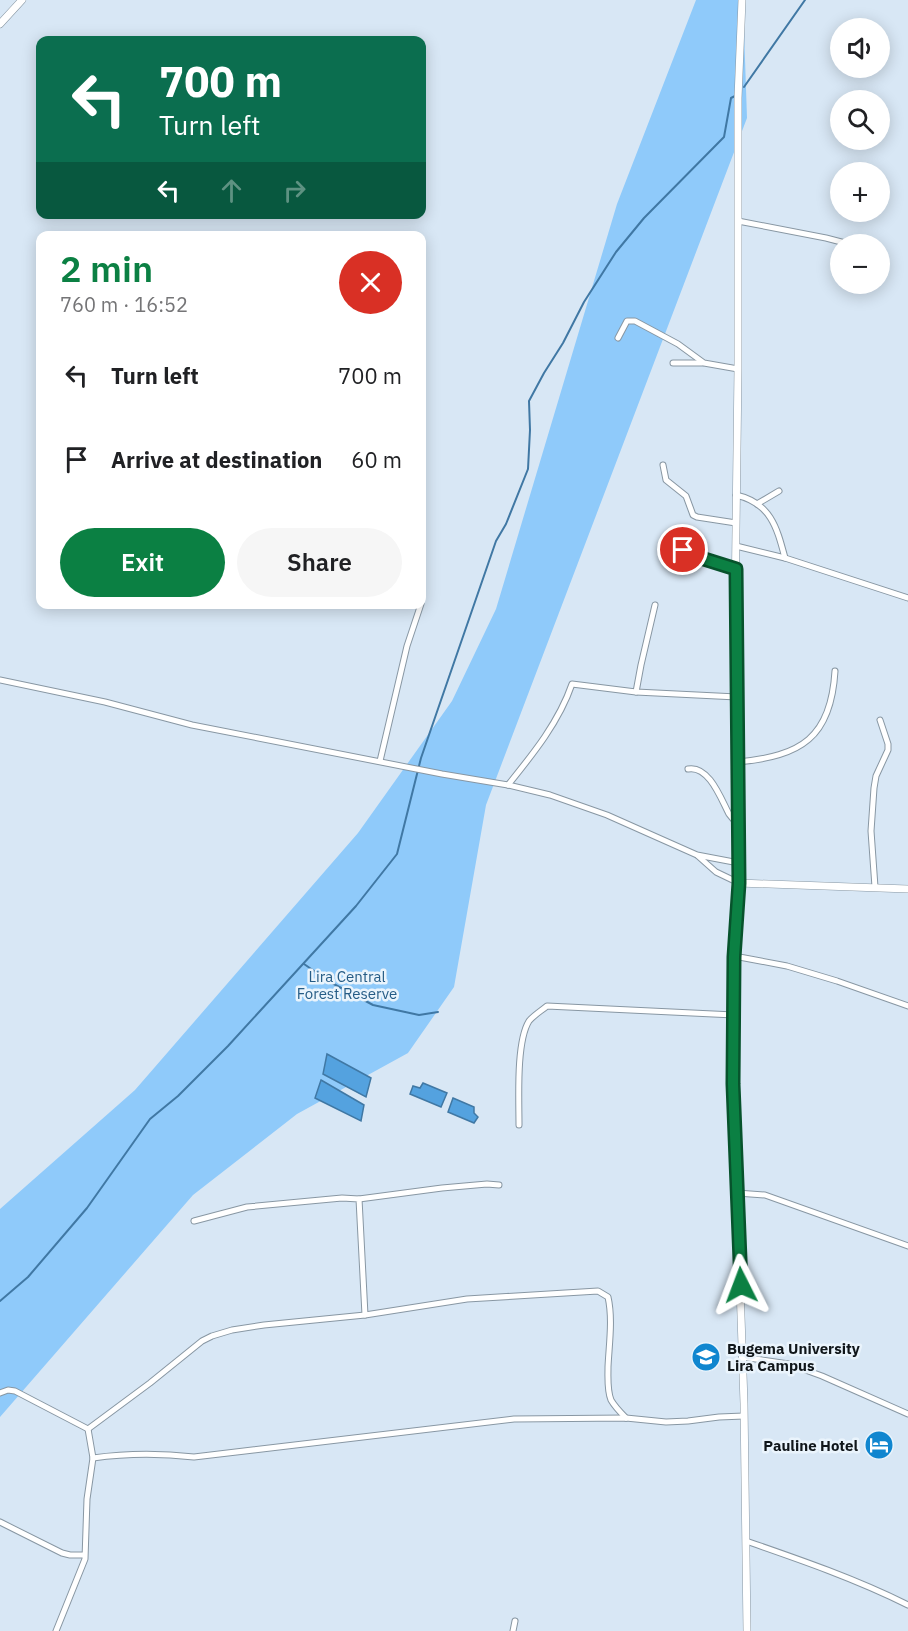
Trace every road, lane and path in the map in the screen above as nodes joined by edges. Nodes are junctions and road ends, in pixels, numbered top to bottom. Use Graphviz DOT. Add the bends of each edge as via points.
graph roads {
  1 [pos="21,0"];
  2 [pos="742,0"];
  3 [pos="0,24"];
  4 [pos="738,221"];
  5 [pos="830,239"];
  6 [pos="618,338"];
  7 [pos="673,363"];
  8 [pos="704,363"];
  9 [pos="738,369"];
  10 [pos="663,465"];
  11 [pos="779,491"];
  12 [pos="736,495"];
  13 [pos="757,504"];
  14 [pos="736,523"];
  15 [pos="683,532"];
  16 [pos="736,546"];
  17 [pos="785,558"];
  18 [pos="736,569"];
  19 [pos="908,598"];
  20 [pos="655,605"];
  21 [pos="419,609"];
  22 [pos="835,671"];
  23 [pos="0,680"];
  24 [pos="636,692"];
  25 [pos="737,697"];
  26 [pos="880,720"];
  27 [pos="380,761"];
  28 [pos="738,762"];
  29 [pos="688,769"];
  30 [pos="508,785"];
  31 [pos="738,823"];
  32 [pos="697,855"];
  33 [pos="739,863"];
  34 [pos="739,883"];
  35 [pos="875,887"];
  36 [pos="908,889"];
  37 [pos="734,957"];
  38 [pos="908,1006"];
  39 [pos="734,1015"];
  40 [pos="519,1125"];
  41 [pos="499,1185"];
  42 [pos="737,1193"];
  43 [pos="359,1198"];
  44 [pos="194,1221"];
  45 [pos="908,1246"];
  46 [pos="365,1315"];
  47 [pos="742,1357"];
  48 [pos="0,1393"];
  49 [pos="908,1414"];
  50 [pos="744,1416"];
  51 [pos="626,1418"];
  52 [pos="88,1429"];
  53 [pos="93,1458"];
  54 [pos="0,1522"];
  55 [pos="746,1541"];
  56 [pos="84,1555"];
  57 [pos="908,1605"];
  58 [pos="515,1621"];
  59 [pos="56,1631"];
  60 [pos="513,1631"];
  61 [pos="747,1631"];
  1 -- 3 [label="street"];
  2 -- 4 [label="street"];
  4 -- 5 [label="street"];
  4 -- 9 [label="street"];
  6 -- 8 [label="street" via="627,321 635,321"];
  7 -- 8 [label="street"];
  8 -- 9 [label="street"];
  9 -- 12 [label="street"];
  10 -- 14 [label="street" via="666,480 686,496 693,515"];
  11 -- 13 [label="street"];
  12 -- 13 [label="street"];
  12 -- 14 [label="street"];
  13 -- 17 [label="street" via="776,525"];
  14 -- 16 [label="street"];
  15 -- 18 [label="street" via="685,553"];
  16 -- 17 [label="street"];
  16 -- 18 [label="street"];
  17 -- 19 [label="street"];
  18 -- 25 [label="street"];
  20 -- 24 [label="street"];
  21 -- 27 [label="street"];
  22 -- 28 [label="street" via="826,717 810,739 782,754"];
  23 -- 27 [label="street" via="192,725"];
  24 -- 25 [label="street"];
  24 -- 30 [label="street" via="572,684 545,737"];
  25 -- 28 [label="street"];
  26 -- 35 [label="street" via="888,750 874,788 871,831"];
  27 -- 30 [label="street"];
  28 -- 31 [label="street"];
  29 -- 31 [label="street" via="708,777"];
  30 -- 32 [label="street" via="587,807"];
  31 -- 33 [label="street"];
  32 -- 33 [label="street"];
  32 -- 34 [label="street" via="716,872"];
  33 -- 34 [label="street"];
  34 -- 35 [label="street"];
  34 -- 37 [label="street"];
  35 -- 36 [label="street"];
  37 -- 38 [label="street" via="786,966"];
  37 -- 39 [label="street"];
  39 -- 40 [label="street" via="547,1006 534,1016 524,1032"];
  39 -- 42 [label="street"];
  41 -- 43 [label="street"];
  42 -- 45 [label="street" via="765,1195"];
  42 -- 47 [label="street"];
  43 -- 44 [label="street" via="246,1207"];
  43 -- 46 [label="street"];
  46 -- 51 [label="street" via="467,1299 598,1291 609,1302 610,1398"];
  46 -- 52 [label="street" via="264,1325 212,1336"];
  47 -- 49 [label="street" via="789,1364"];
  47 -- 50 [label="street"];
  48 -- 52 [label="street" via="15,1391"];
  50 -- 51 [label="street" via="666,1422"];
  50 -- 55 [label="street"];
  51 -- 53 [label="street" via="514,1419 194,1457 120,1454"];
  52 -- 53 [label="street"];
  53 -- 56 [label="street"];
  54 -- 56 [label="street" via="62,1553"];
  55 -- 57 [label="street" via="867,1585"];
  55 -- 61 [label="street"];
  56 -- 59 [label="street"];
  58 -- 60 [label="street"];
}
